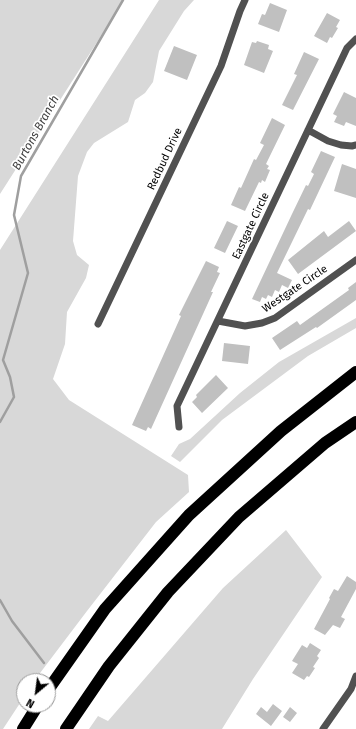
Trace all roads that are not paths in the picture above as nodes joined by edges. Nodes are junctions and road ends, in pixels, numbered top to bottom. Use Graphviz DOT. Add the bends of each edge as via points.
graph roads {
  1 [pos="246,0"];
  2 [pos="356,39"];
  3 [pos="308,130"];
  4 [pos="356,145"];
  5 [pos="356,260"];
  6 [pos="218,321"];
  7 [pos="98,324"];
  8 [pos="356,372"];
  9 [pos="356,422"];
  10 [pos="179,427"];
  11 [pos="356,676"];
  12 [pos="56,679"];
  13 [pos="33,713"];
  14 [pos="23,729"];
  15 [pos="66,729"];
  16 [pos="323,729"];
  1 -- 7 [label="street, Redbud Drive" via="220,66"];
  2 -- 3 [label="street, Eastgate Circle" via="347,48"];
  3 -- 4 [label="street" via="341,145"];
  3 -- 6 [label="street, Eastgate Circle"];
  5 -- 6 [label="street, Westgate Circle" via="275,318 245,326"];
  6 -- 10 [label="street, Eastgate Circle" via="177,406"];
  8 -- 12 [label="highway" via="281,431 189,515 105,609"];
  9 -- 15 [label="highway" via="325,443 239,517 168,592 109,666"];
  11 -- 16 [label="street" via="351,689"];
  13 -- 14 [label="highway"];
}
